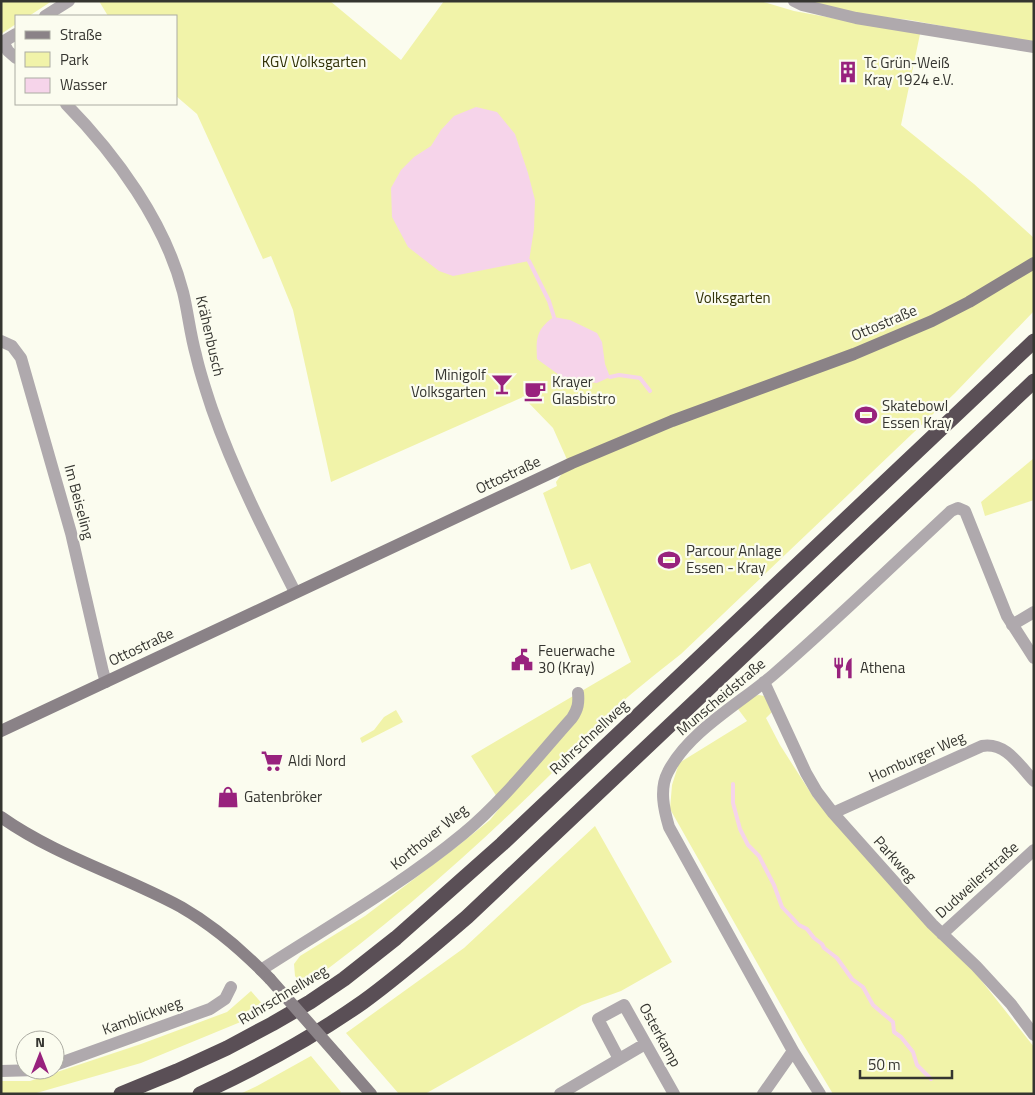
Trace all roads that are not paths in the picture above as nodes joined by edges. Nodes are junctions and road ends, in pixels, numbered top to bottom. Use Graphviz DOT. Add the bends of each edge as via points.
graph roads {
  1 [pos="69,1"];
  2 [pos="794,1"];
  3 [pos="47,15"];
  4 [pos="15,35"];
  5 [pos="2,43"];
  6 [pos="1034,47"];
  7 [pos="15,57"];
  8 [pos="67,105"];
  9 [pos="1034,263"];
  10 [pos="1,341"];
  11 [pos="1034,341"];
  12 [pos="1034,381"];
  13 [pos="294,592"];
  14 [pos="1034,612"];
  15 [pos="1012,625"];
  16 [pos="1034,658"];
  17 [pos="106,682"];
  18 [pos="764,682"];
  19 [pos="578,693"];
  20 [pos="1,731"];
  21 [pos="1034,781"];
  22 [pos="833,813"];
  23 [pos="1,817"];
  24 [pos="1034,850"];
  25 [pos="942,934"];
  26 [pos="266,974"];
  27 [pos="231,987"];
  28 [pos="1034,1035"];
  29 [pos="646,1044"];
  30 [pos="793,1051"];
  31 [pos="619,1058"];
  32 [pos="65,1061"];
  33 [pos="1,1071"];
  34 [pos="15,1071"];
  35 [pos="121,1094"];
  36 [pos="200,1094"];
  37 [pos="371,1094"];
  38 [pos="560,1094"];
  39 [pos="674,1094"];
  40 [pos="763,1094"];
  41 [pos="820,1094"];
  1 -- 3 [label="street"];
  2 -- 6 [label="street" via="856,18"];
  4 -- 5 [label="street"];
  5 -- 7 [label="street"];
  8 -- 13 [label="street, Krähenbusch" via="86,124 126,177 167,246 183,291 196,355 212,409"];
  9 -- 13 [label="street, Ottostraße" via="932,321 564,466"];
  10 -- 17 [label="street, Im Beiseling" via="12,346 21,358 71,533"];
  11 -- 35 [label="highway, Ruhrschnellweg" via="509,837 396,938 344,979 272,1024 194,1063"];
  12 -- 36 [label="highway" via="453,930 363,1002 320,1031"];
  13 -- 17 [label="street, Ottostraße"];
  14 -- 15 [label="street"];
  15 -- 16 [label="street"];
  15 -- 18 [label="street, Munscheidstraße" via="965,511 958,508"];
  17 -- 20 [label="street, Ottostraße"];
  18 -- 22 [label="street, Parkweg" via="806,773"];
  18 -- 30 [label="street, Munscheidstraße" via="690,741 668,773 663,788 664,807 669,828"];
  19 -- 26 [label="street, Korthover Weg" via="579,703 572,718 464,834"];
  21 -- 22 [label="street, Homburger Weg" via="1004,749 995,745 982,746"];
  22 -- 25 [label="street, Parkweg"];
  23 -- 26 [label="street" via="44,843 181,907 227,939"];
  24 -- 25 [label="street, Dudweilerstraße"];
  25 -- 28 [label="street, Parkweg" via="1011,1004"];
  26 -- 37 [label="street, bridge"];
  27 -- 32 [label="street, Kamblickweg" via="224,999 210,1009"];
  29 -- 31 [label="street"];
  29 -- 31 [label="street, Osterkamp" via="624,1005 598,1019"];
  29 -- 39 [label="street, Osterkamp"];
  30 -- 40 [label="street"];
  30 -- 41 [label="street, Munscheidstraße"];
  31 -- 38 [label="street"];
  33 -- 34 [label="street"];
}
